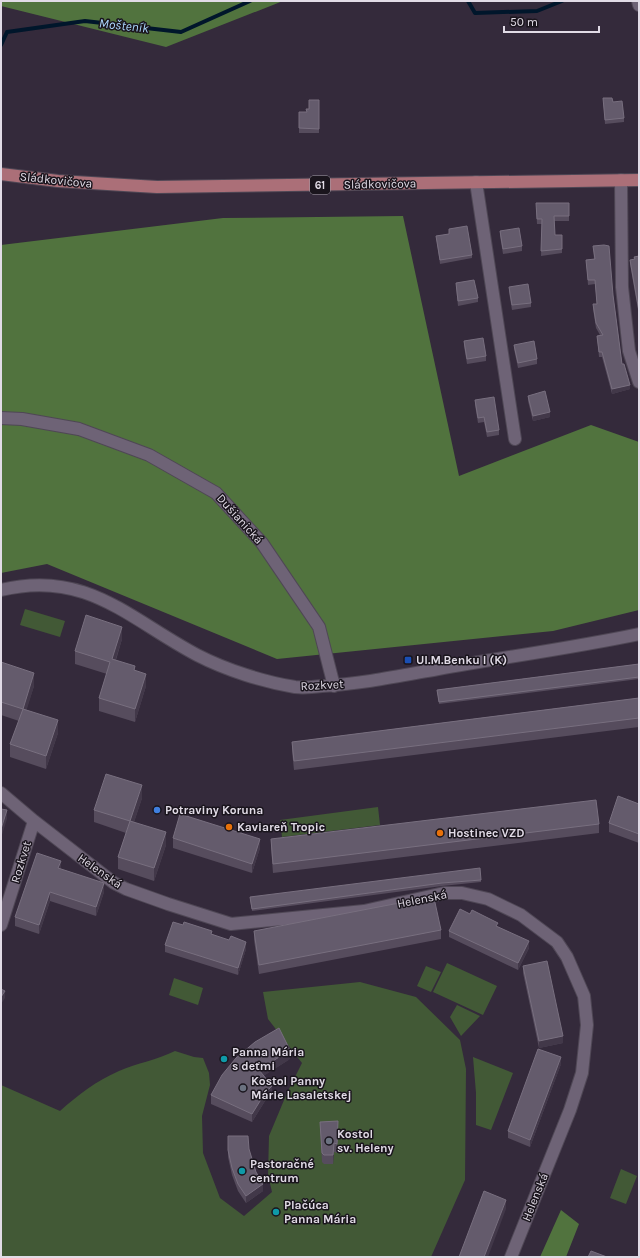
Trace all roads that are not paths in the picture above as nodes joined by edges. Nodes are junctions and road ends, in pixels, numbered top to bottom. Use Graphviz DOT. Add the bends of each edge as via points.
graph roads {
  1 [pos="638,1"];
  2 [pos="639,5"];
  3 [pos="1,174"];
  4 [pos="621,180"];
  5 [pos="639,180"];
  6 [pos="476,182"];
  7 [pos="639,382"];
  8 [pos="1,418"];
  9 [pos="515,438"];
  10 [pos="1,590"];
  11 [pos="639,634"];
  12 [pos="334,686"];
  13 [pos="1,793"];
  14 [pos="34,821"];
  15 [pos="1,925"];
  16 [pos="511,1257"];
  1 -- 2 [label="street"];
  3 -- 6 [label="main road, Sládkovičova / 61" via="58,181 157,187"];
  4 -- 5 [label="main road, Sládkovičova / 61"];
  4 -- 6 [label="main road, Sládkovičova / 61"];
  4 -- 7 [label="street" via="622,287 629,351"];
  6 -- 9 [label="street"];
  8 -- 12 [label="street, Dušianická" via="79,429 149,455 216,493 262,543 319,627"];
  10 -- 12 [label="street, Rozkvet" via="21,585 60,586 96,595 198,655 227,667 265,681 298,688"];
  11 -- 12 [label="street, Rozkvet" via="575,647"];
  13 -- 14 [label="street, Helenská"];
  14 -- 15 [label="street, Rozkvet"];
  14 -- 16 [label="street, Helenská" via="114,883 231,924 364,910 444,893 462,893 488,899 521,914 557,942 567,957 584,996 587,1025 582,1073 570,1110"];
}
